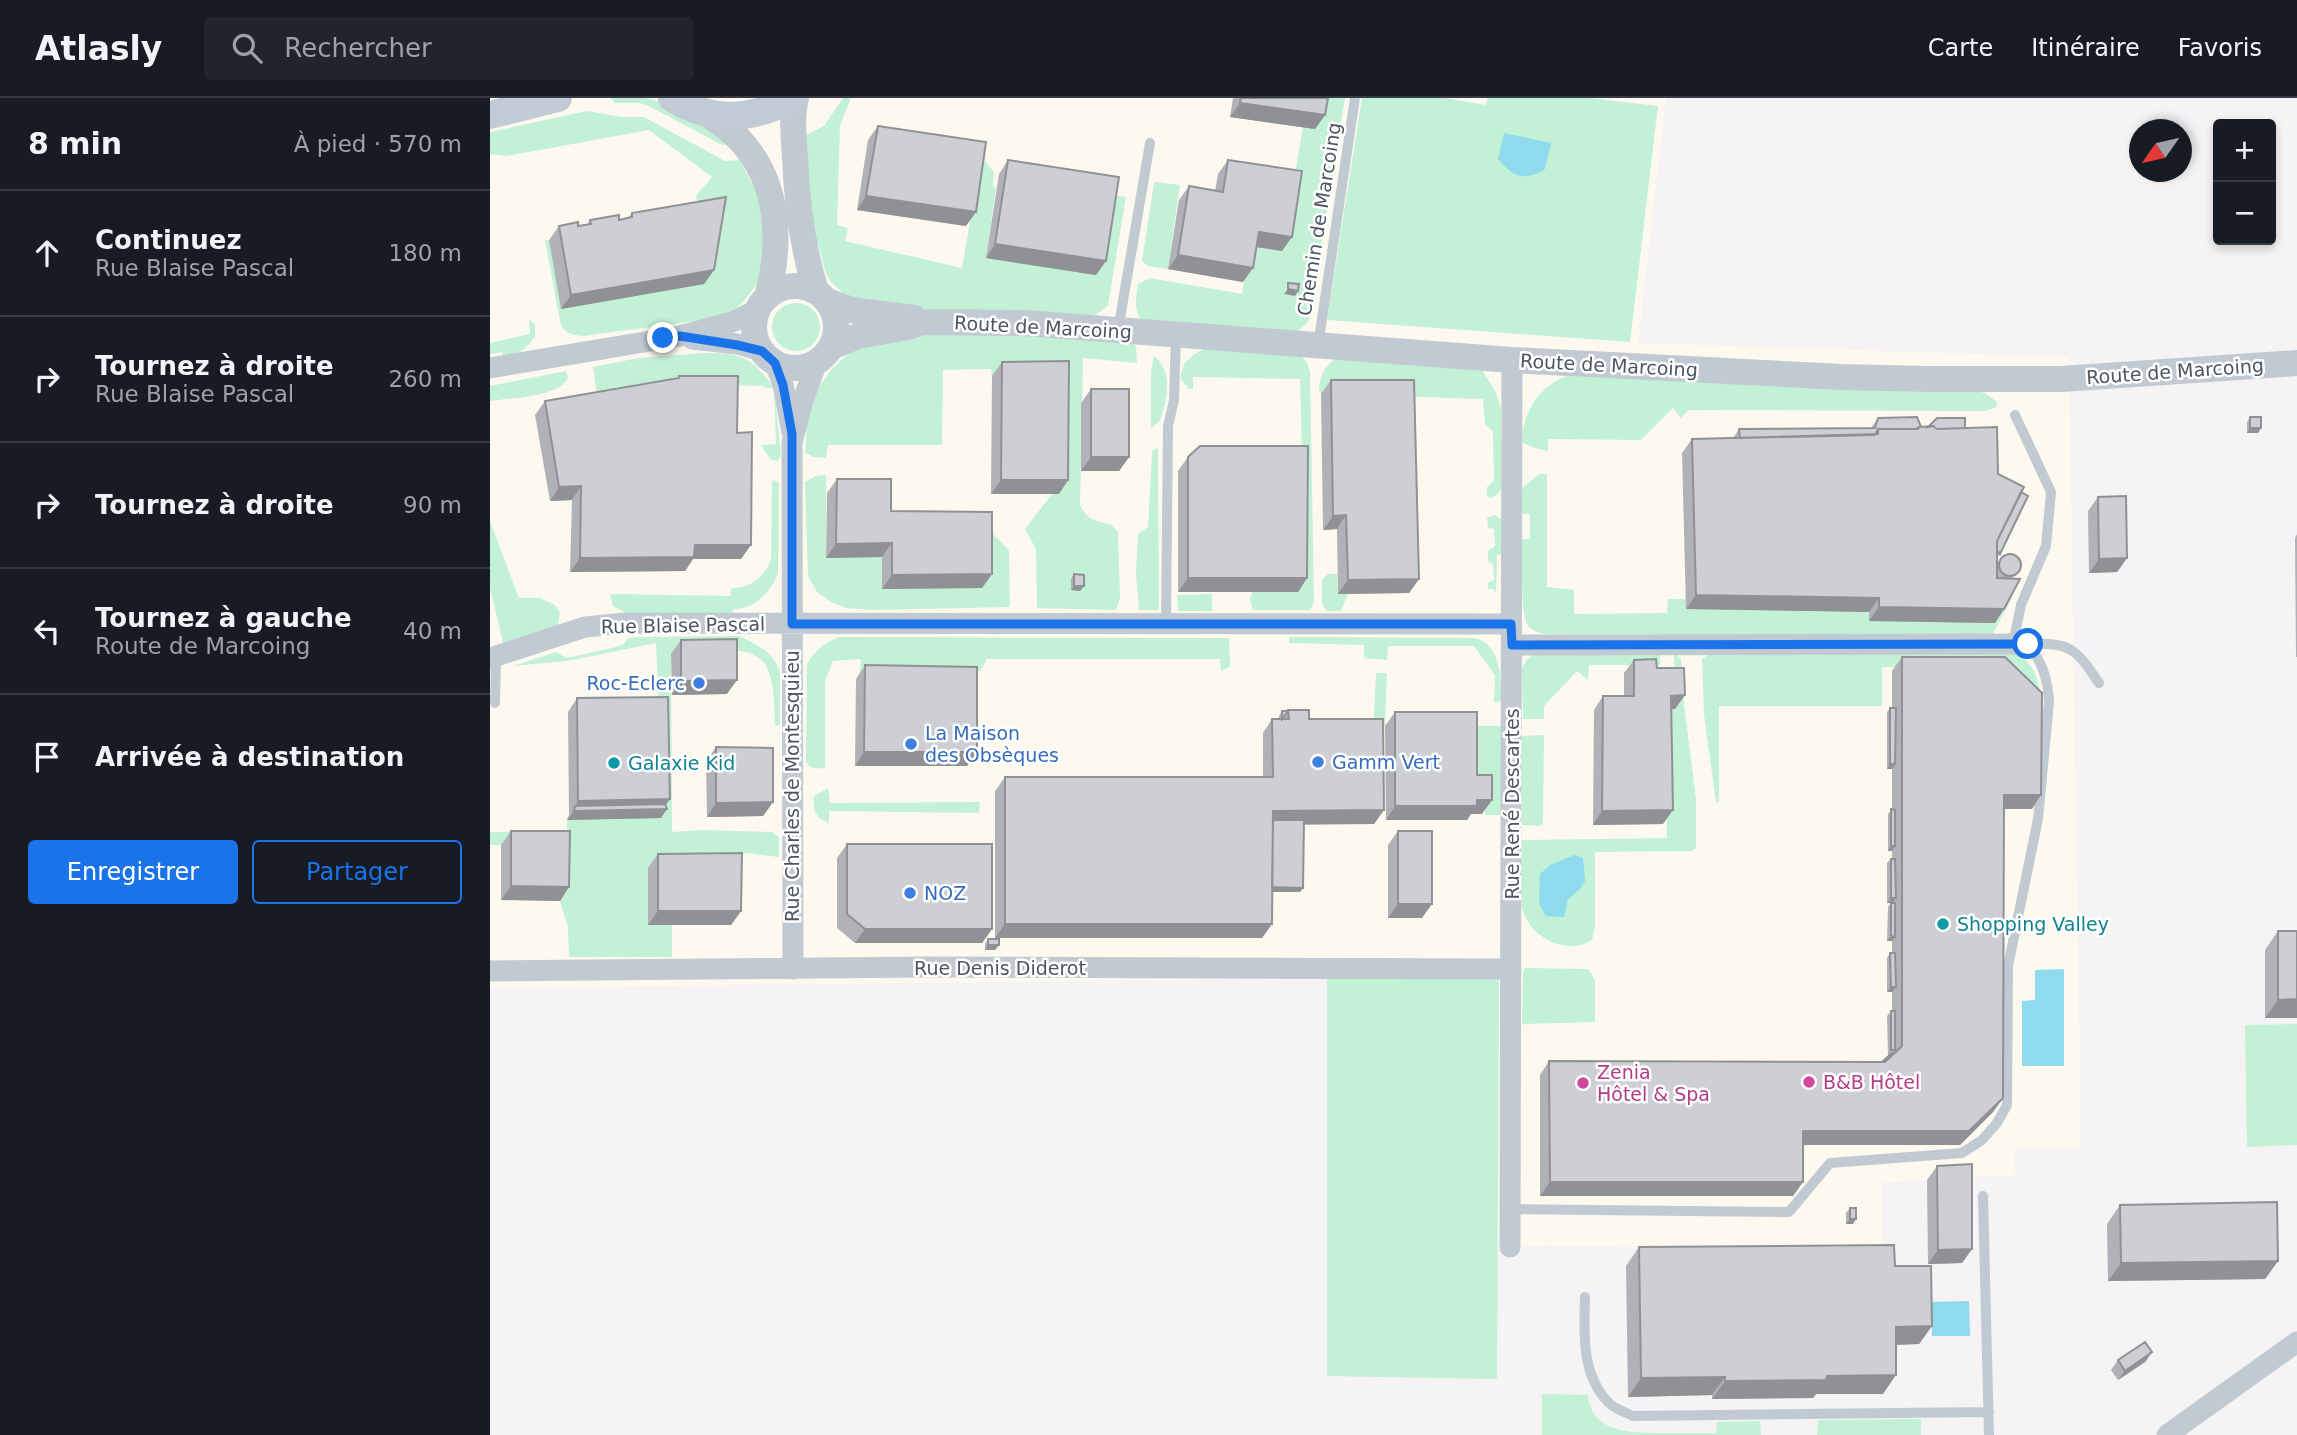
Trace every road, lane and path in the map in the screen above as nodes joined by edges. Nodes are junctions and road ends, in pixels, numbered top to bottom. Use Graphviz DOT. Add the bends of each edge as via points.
graph roads {
  1 [pos="558,98"];
  2 [pos="672,98"];
  3 [pos="795,98"];
  4 [pos="1355,98"];
  5 [pos="708,114"];
  6 [pos="490,115"];
  7 [pos="1150,143"];
  8 [pos="822,296"];
  9 [pos="762,304"];
  10 [pos="921,322"];
  11 [pos="1118,330"];
  12 [pos="1177,335"];
  13 [pos="680,336"];
  14 [pos="1318,346"];
  15 [pos="824,355"];
  16 [pos="769,357"];
  17 [pos="1512,360"];
  18 [pos="2297,363"];
  19 [pos="490,368"];
  20 [pos="2015,415"];
  21 [pos="792,434"];
  22 [pos="792,624"];
  23 [pos="1166,624"];
  24 [pos="1512,634"];
  25 [pos="2021,644"];
  26 [pos="493,657"];
  27 [pos="2099,683"];
  28 [pos="495,703"];
  29 [pos="793,969"];
  30 [pos="1511,969"];
  31 [pos="490,971"];
  32 [pos="1983,1196"];
  33 [pos="1511,1209"];
  34 [pos="1510,1247"];
  35 [pos="1585,1297"];
  36 [pos="2297,1342"];
  37 [pos="1989,1412"];
  38 [pos="1989,1435"];
  39 [pos="2167,1435"];
  1 -- 6 [label="main road"];
  2 -- 5 [label="main road"];
  3 -- 5 [label="main road" via="754,115"];
  3 -- 8 [label="street" via="798,215 806,258"];
  4 -- 14 [label="lane, Chemin de Marcoing"];
  5 -- 9 [label="street" via="743,144 769,190 776,245"];
  7 -- 11 [label="lane"];
  8 -- 9 [label="street" via="796,286 775,291"];
  8 -- 10 [label="street, Route de Marcoing" via="851,310 908,316"];
  8 -- 15 [label="street" via="836,324"];
  9 -- 13 [label="street" via="732,323"];
  9 -- 16 [label="street" via="754,331"];
  10 -- 11 [label="street, Route de Marcoing"];
  10 -- 15 [label="street, Route de Marcoing" via="858,335"];
  11 -- 12 [label="street, Route de Marcoing"];
  12 -- 14 [label="street, Route de Marcoing"];
  12 -- 23 [label="lane" via="1168,426"];
  13 -- 16 [label="street" via="737,345"];
  13 -- 19 [label="street"];
  14 -- 17 [label="street, Route de Marcoing"];
  15 -- 16 [label="street" via="796,368"];
  15 -- 21 [label="street, Rue Charles de Montesquieu"];
  16 -- 21 [label="street, Rue Charles de Montesquieu" via="783,385"];
  17 -- 18 [label="street, Route de Marcoing" via="1965,380 2105,377"];
  17 -- 24 [label="street, Rue René Descartes"];
  20 -- 25 [label="lane" via="2051,492 2046,546 2021,605"];
  21 -- 22 [label="street, Rue Charles de Montesquieu"];
  22 -- 23 [label="street, Rue Blaise Pascal"];
  22 -- 26 [label="street, Rue Blaise Pascal" via="604,624"];
  22 -- 29 [label="street, Rue Charles de Montesquieu"];
  23 -- 24 [label="street, Rue Blaise Pascal"];
  24 -- 25 [label="street, Rue Blaise Pascal"];
  24 -- 30 [label="street, Rue René Descartes"];
  25 -- 27 [label="lane" via="2058,644 2077,653"];
  25 -- 33 [label="lane" via="2041,663 2049,702 2038,819 2008,967 2007,1105 1982,1140 1962,1153 1830,1163 1789,1212"];
  26 -- 28 [label="lane"];
  29 -- 30 [label="street, Rue Denis Diderot"];
  29 -- 31 [label="street, Rue Denis Diderot"];
  30 -- 33 [label="street, Rue René Descartes"];
  32 -- 37 [label="lane"];
  33 -- 34 [label="street, Rue René Descartes"];
  35 -- 37 [label="lane" via="1584,1341 1592,1378 1610,1404 1633,1416"];
  36 -- 39 [label="street"];
  37 -- 38 [label="lane"];
}
